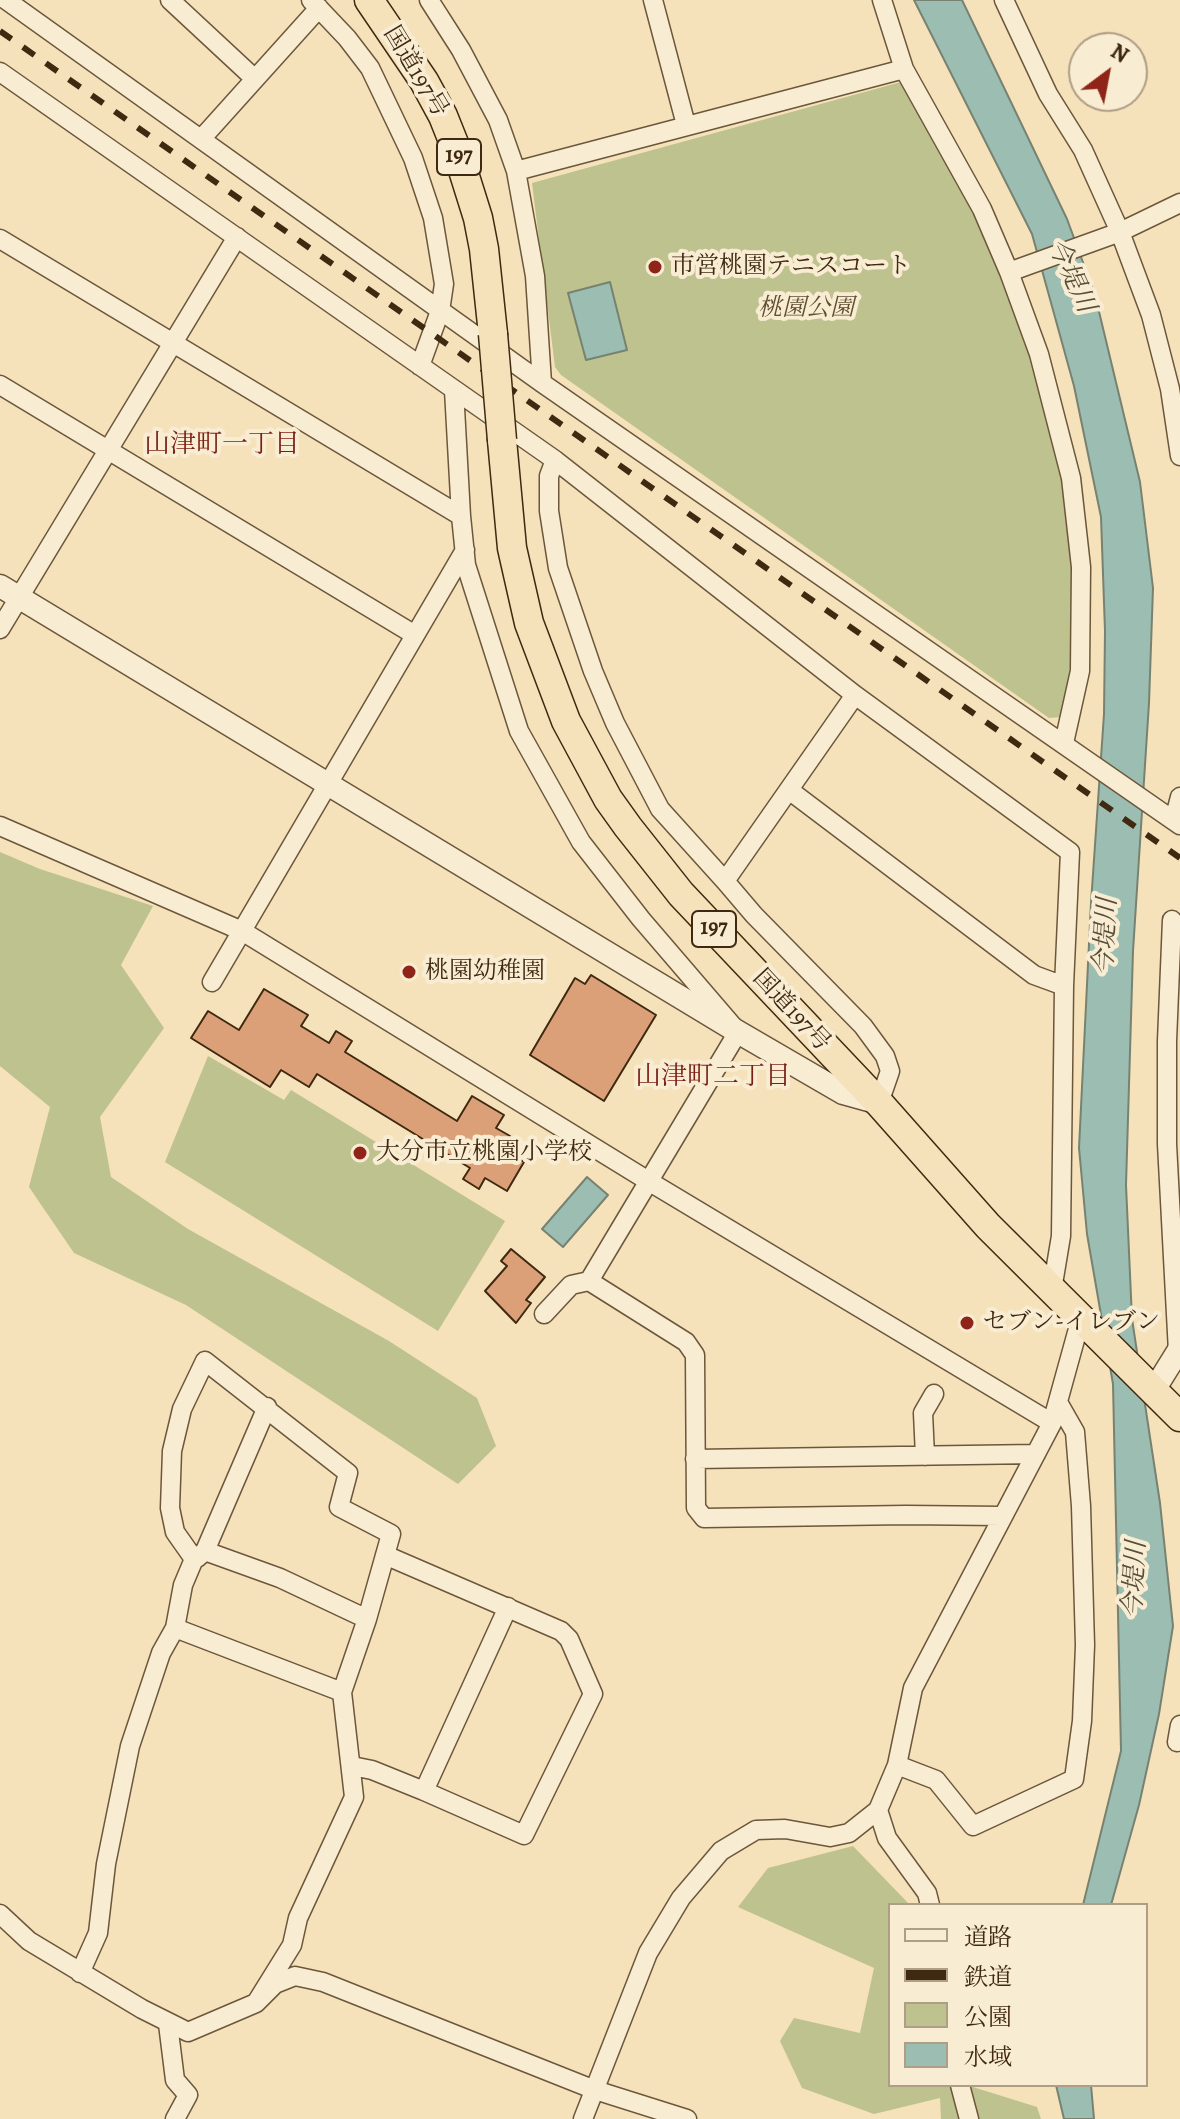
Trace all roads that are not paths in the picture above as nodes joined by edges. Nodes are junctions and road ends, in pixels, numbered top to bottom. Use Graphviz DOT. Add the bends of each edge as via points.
graph roads {
  1 [pos="6,0"];
  2 [pos="170,0"];
  3 [pos="369,0"];
  4 [pos="429,0"];
  5 [pos="653,0"];
  6 [pos="882,0"];
  7 [pos="1004,0"];
  8 [pos="315,4"];
  9 [pos="904,69"];
  10 [pos="0,72"];
  11 [pos="255,79"];
  12 [pos="686,125"];
  13 [pos="202,138"];
  14 [pos="516,171"];
  15 [pos="1180,202"];
  16 [pos="1120,232"];
  17 [pos="237,237"];
  18 [pos="0,239"];
  19 [pos="1018,268"];
  20 [pos="440,311"];
  21 [pos="173,343"];
  22 [pos="420,366"];
  23 [pos="542,383"];
  24 [pos="0,385"];
  25 [pos="454,390"];
  26 [pos="1175,390"];
  27 [pos="108,450"];
  28 [pos="1180,456"];
  29 [pos="555,460"];
  30 [pos="461,516"];
  31 [pos="465,550"];
  32 [pos="10,592"];
  33 [pos="0,629"];
  34 [pos="415,635"];
  35 [pos="855,695"];
  36 [pos="1064,743"];
  37 [pos="328,784"];
  38 [pos="789,790"];
  39 [pos="1180,797"];
  40 [pos="1171,818"];
  41 [pos="0,826"];
  42 [pos="725,881"];
  43 [pos="1180,926"];
  44 [pos="242,931"];
  45 [pos="212,982"];
  46 [pos="1064,986"];
  47 [pos="738,1032"];
  48 [pos="879,1103"];
  49 [pos="650,1182"];
  50 [pos="589,1281"];
  51 [pos="1052,1290"];
  52 [pos="544,1314"];
  53 [pos="1086,1322"];
  54 [pos="1179,1350"];
  55 [pos="1150,1386"];
  56 [pos="934,1394"];
  57 [pos="1059,1404"];
  58 [pos="267,1407"];
  59 [pos="1180,1417"];
  60 [pos="1052,1423"];
  61 [pos="1036,1454"];
  62 [pos="925,1456"];
  63 [pos="695,1459"];
  64 [pos="1001,1516"];
  65 [pos="200,1555"];
  66 [pos="385,1555"];
  67 [pos="508,1607"];
  68 [pos="367,1619"];
  69 [pos="175,1628"];
  70 [pos="342,1692"];
  71 [pos="897,1765"];
  72 [pos="352,1766"];
  73 [pos="424,1791"];
  74 [pos="878,1810"];
  75 [pos="930,1903"];
  76 [pos="0,1914"];
  77 [pos="80,1973"];
  78 [pos="256,2003"];
  79 [pos="168,2024"];
  80 [pos="961,2087"];
  81 [pos="595,2090"];
  82 [pos="175,2119"];
  83 [pos="583,2119"];
  84 [pos="687,2119"];
  85 [pos="969,2119"];
  1 -- 13 [label="street"];
  2 -- 11 [label="street"];
  3 -- 48 [label="highway, 国道197号 / 197, bridge" via="443,116 478,218 512,548 529,623 566,721 628,827 681,894"];
  4 -- 14 [label="street" via="498,120"];
  5 -- 12 [label="street"];
  6 -- 9 [label="street"];
  7 -- 16 [label="street"];
  8 -- 11 [label="street"];
  8 -- 20 [label="street" via="370,68 413,158 433,218 444,284"];
  9 -- 12 [label="street"];
  9 -- 19 [label="street"];
  10 -- 17 [label="street"];
  11 -- 13 [label="street"];
  12 -- 14 [label="street"];
  13 -- 20 [label="street"];
  14 -- 23 [label="street" via="535,276"];
  15 -- 16 [label="street"];
  16 -- 19 [label="street"];
  16 -- 26 [label="street"];
  17 -- 21 [label="street"];
  17 -- 22 [label="street"];
  18 -- 21 [label="street"];
  19 -- 36 [label="street" via="1071,478 1081,567 1080,671"];
  20 -- 22 [label="street"];
  20 -- 23 [label="street"];
  21 -- 27 [label="street"];
  21 -- 30 [label="street"];
  22 -- 25 [label="street"];
  23 -- 36 [label="street"];
  24 -- 27 [label="street"];
  25 -- 29 [label="street"];
  25 -- 30 [label="street"];
  26 -- 28 [label="street"];
  27 -- 32 [label="street"];
  27 -- 34 [label="street"];
  29 -- 35 [label="street"];
  29 -- 42 [label="street" via="549,476 549,511 558,568 593,671 660,809"];
  30 -- 31 [label="street"];
  31 -- 34 [label="street"];
  31 -- 47 [label="street" via="519,731 581,842"];
  32 -- 33 [label="street"];
  32 -- 37 [label="street"];
  34 -- 37 [label="street"];
  35 -- 38 [label="street"];
  35 -- 46 [label="street" via="1070,852"];
  36 -- 40 [label="street"];
  37 -- 44 [label="street"];
  37 -- 47 [label="street"];
  38 -- 42 [label="street"];
  38 -- 46 [label="street" via="1034,975"];
  39 -- 40 [label="street"];
  41 -- 44 [label="street"];
  42 -- 48 [label="street" via="863,1026 885,1056 890,1071"];
  43 -- 54 [label="street" via="1172,920 1167,1041"];
  44 -- 45 [label="street"];
  44 -- 49 [label="street"];
  46 -- 51 [label="street" via="1061,1236"];
  47 -- 48 [label="street" via="843,1093"];
  47 -- 49 [label="street"];
  48 -- 51 [label="highway, 国道197号 / 197"];
  49 -- 50 [label="street"];
  49 -- 60 [label="street"];
  50 -- 52 [label="street" via="571,1285"];
  50 -- 63 [label="street" via="686,1342 695,1355"];
  51 -- 53 [label="highway, 国道197号 / 197"];
  53 -- 55 [label="highway, 国道197号 / 197"];
  53 -- 57 [label="street"];
  54 -- 55 [label="street"];
  55 -- 59 [label="highway, 国道197号 / 197"];
  56 -- 62 [label="street" via="923,1413"];
  57 -- 60 [label="street"];
  57 -- 71 [label="street" via="1075,1432 1081,1506 1085,1645 1074,1779 973,1826 936,1780"];
  58 -- 65 [label="street"];
  58 -- 65 [label="street" via="205,1361 182,1409 172,1451 170,1508 175,1532"];
  58 -- 66 [label="street" via="348,1473 339,1507 391,1534"];
  60 -- 61 [label="street"];
  61 -- 62 [label="street"];
  61 -- 64 [label="street"];
  62 -- 63 [label="street"];
  63 -- 64 [label="street" via="696,1508 704,1518"];
  64 -- 71 [label="street" via="913,1688"];
  65 -- 68 [label="street" via="280,1578"];
  65 -- 69 [label="street" via="183,1585"];
  66 -- 67 [label="street"];
  66 -- 68 [label="street"];
  67 -- 73 [label="street"];
  67 -- 73 [label="street" via="569,1639 593,1694 578,1729 524,1835"];
  68 -- 70 [label="street"];
  69 -- 70 [label="street"];
  69 -- 77 [label="street" via="161,1653 130,1746 98,1933"];
  70 -- 72 [label="street"];
  71 -- 74 [label="street"];
  72 -- 73 [label="street"];
  72 -- 78 [label="street" via="354,1797 298,1918 292,1945"];
  74 -- 75 [label="street" via="887,1838"];
  74 -- 81 [label="street" via="849,1833 830,1837 756,1830 721,1851 681,1898 648,1953"];
  76 -- 77 [label="street" via="29,1941"];
  77 -- 79 [label="street"];
  78 -- 79 [label="street" via="188,2032"];
  78 -- 81 [label="street" via="275,1984 295,1976 323,1982"];
  79 -- 82 [label="street" via="175,2080 188,2095"];
  80 -- 85 [label="street"];
  81 -- 83 [label="street"];
  81 -- 84 [label="street"];
}
